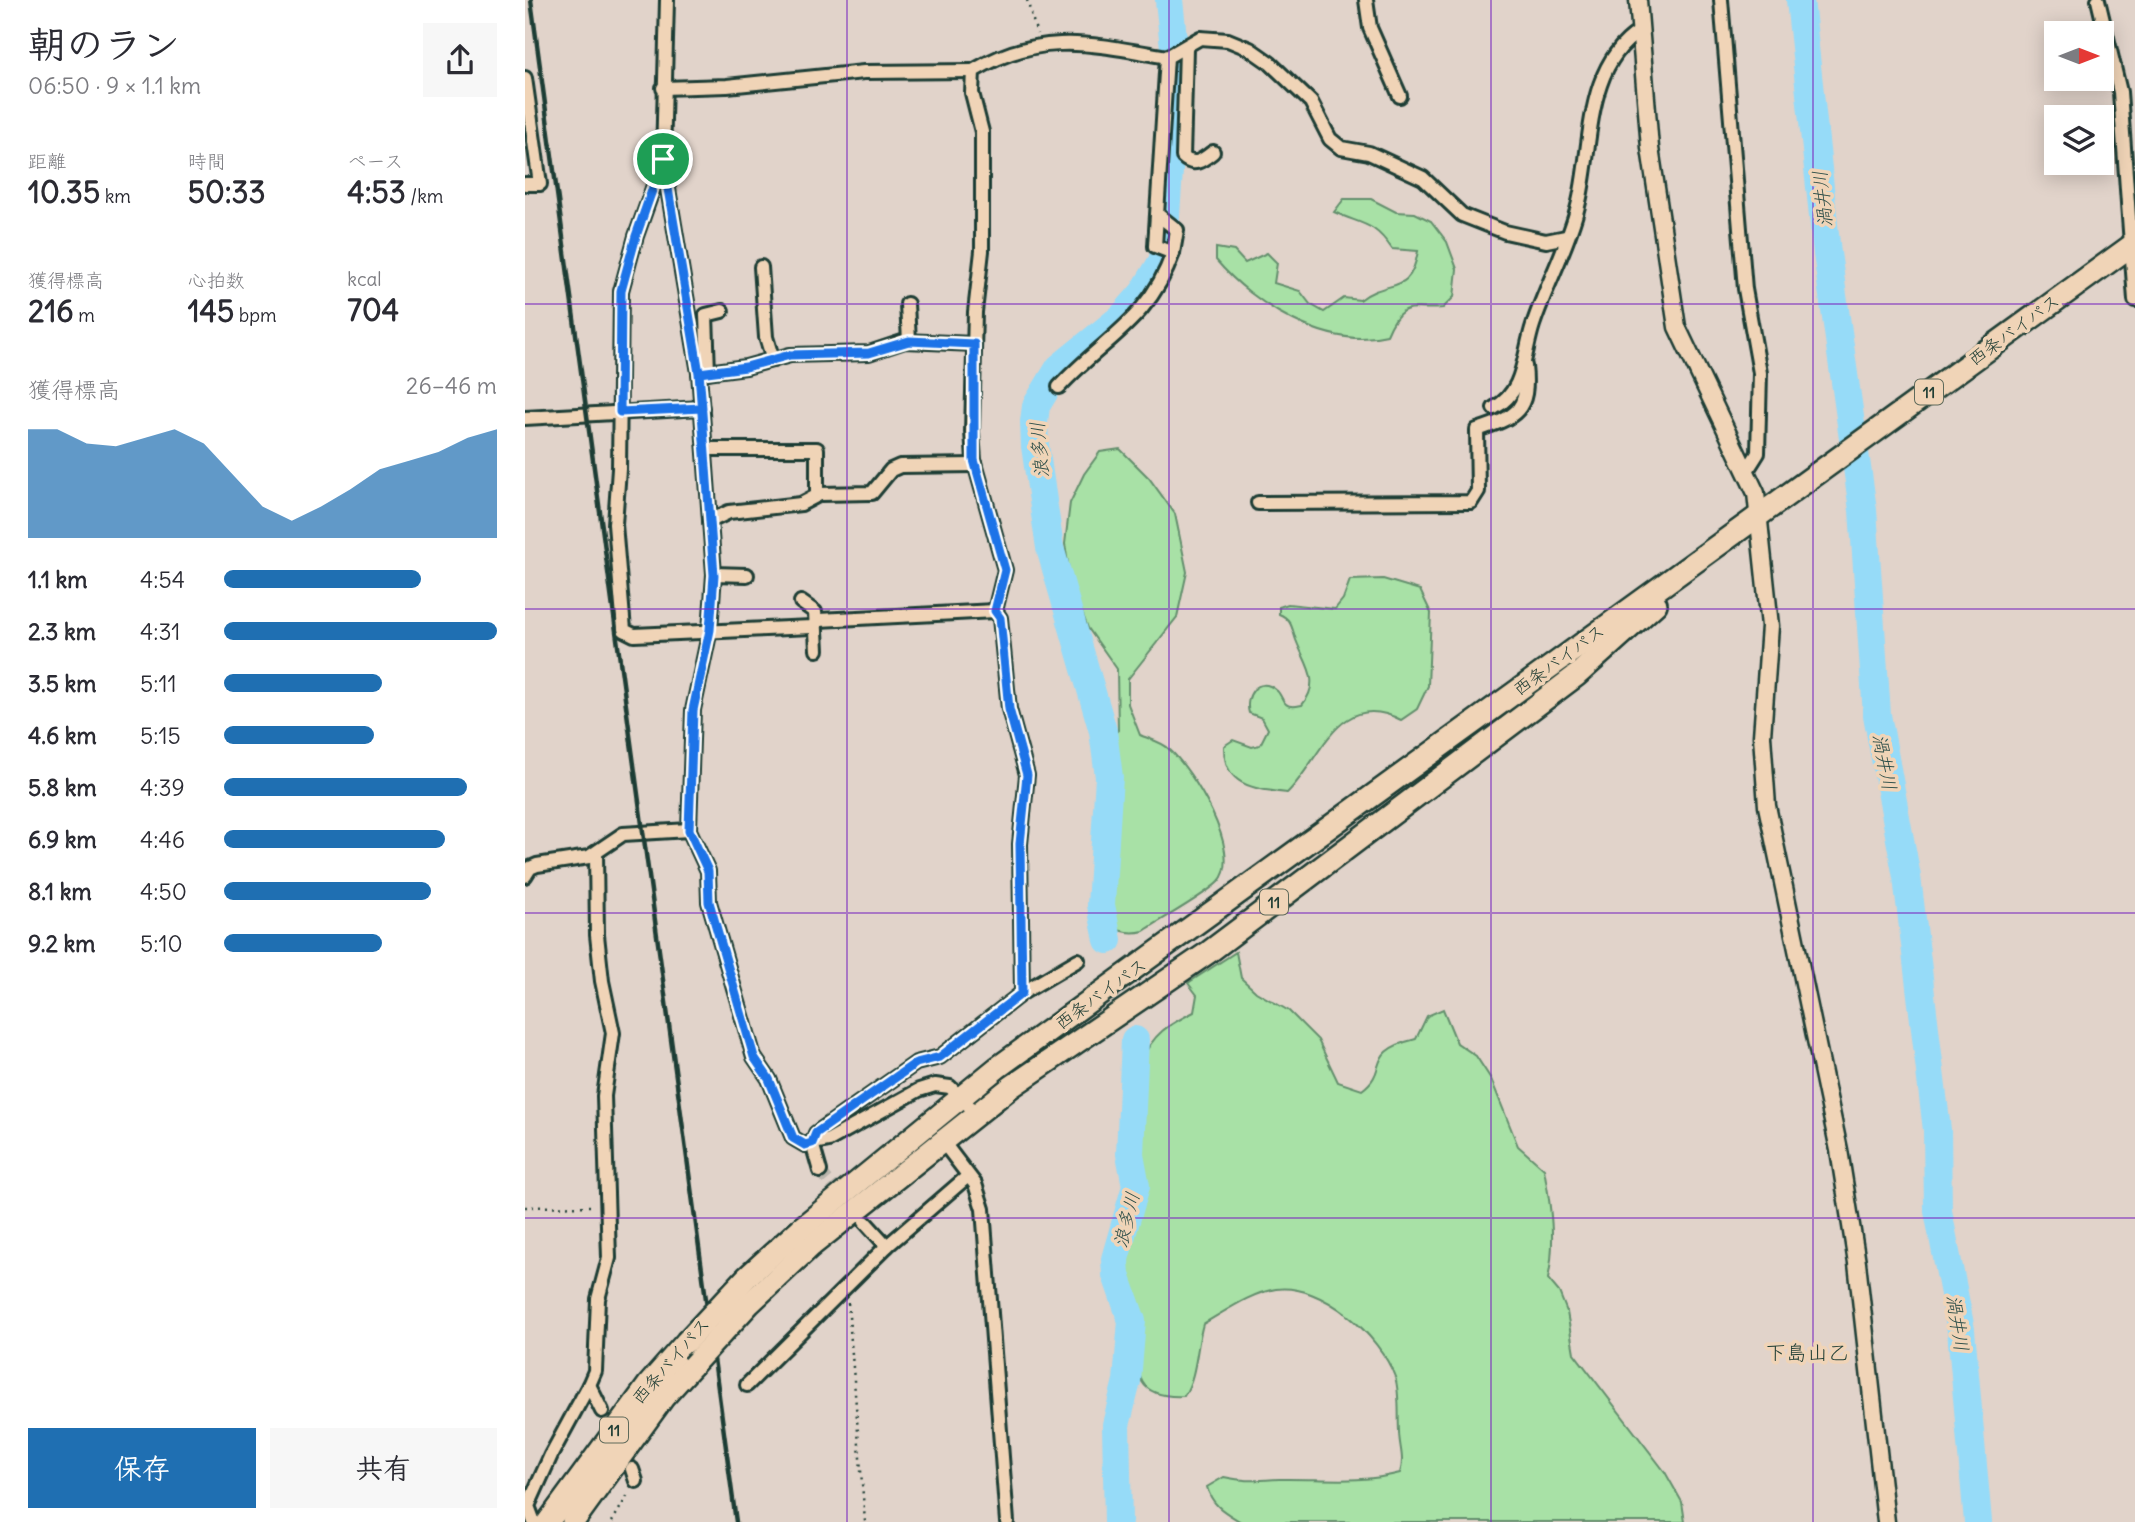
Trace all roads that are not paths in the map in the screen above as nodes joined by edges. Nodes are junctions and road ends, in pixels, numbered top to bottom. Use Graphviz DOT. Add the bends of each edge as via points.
graph roads {
  1 [pos="667,0"];
  2 [pos="1366,0"];
  3 [pos="1638,0"];
  4 [pos="1721,0"];
  5 [pos="2098,0"];
  6 [pos="1640,31"];
  7 [pos="1185,49"];
  8 [pos="1169,55"];
  9 [pos="973,71"];
  10 [pos="525,83"];
  11 [pos="663,89"];
  12 [pos="1400,96"];
  13 [pos="2130,140"];
  14 [pos="1213,152"];
  15 [pos="663,159"];
  16 [pos="525,184"];
  17 [pos="1163,218"];
  18 [pos="1566,237"];
  19 [pos="2133,245"];
  20 [pos="1167,250"];
  21 [pos="761,267"];
  22 [pos="2135,300"];
  23 [pos="907,304"];
  24 [pos="722,311"];
  25 [pos="909,341"];
  26 [pos="974,344"];
  27 [pos="773,360"];
  28 [pos="1524,366"];
  29 [pos="703,372"];
  30 [pos="1059,387"];
  31 [pos="702,408"];
  32 [pos="1494,408"];
  33 [pos="620,412"];
  34 [pos="525,418"];
  35 [pos="706,449"];
  36 [pos="976,465"];
  37 [pos="1746,472"];
  38 [pos="817,495"];
  39 [pos="1258,503"];
  40 [pos="1760,516"];
  41 [pos="710,521"];
  42 [pos="1725,542"];
  43 [pos="714,575"];
  44 [pos="747,575"];
  45 [pos="801,602"];
  46 [pos="995,611"];
  47 [pos="817,621"];
  48 [pos="710,630"];
  49 [pos="817,650"];
  50 [pos="689,830"];
  51 [pos="596,853"];
  52 [pos="525,876"];
  53 [pos="1078,960"];
  54 [pos="1022,993"];
  55 [pos="963,1096"];
  56 [pos="977,1114"];
  57 [pos="928,1124"];
  58 [pos="943,1141"];
  59 [pos="812,1143"];
  60 [pos="820,1171"];
  61 [pos="968,1176"];
  62 [pos="865,1222"];
  63 [pos="805,1237"];
  64 [pos="887,1246"];
  65 [pos="747,1384"];
  66 [pos="589,1385"];
  67 [pos="603,1411"];
  68 [pos="534,1522"];
  69 [pos="548,1522"];
  70 [pos="573,1522"];
  71 [pos="1007,1522"];
  72 [pos="1886,1522"];
  1 -- 11 [label="street"];
  2 -- 12 [label="street" via="1370,28"];
  3 -- 6 [label="street"];
  4 -- 37 [label="street" via="1745,289 1760,373 1758,453"];
  5 -- 13 [label="street"];
  6 -- 18 [label="street" via="1621,47 1602,83 1578,207"];
  6 -- 37 [label="street" via="1650,148 1677,327"];
  7 -- 8 [label="street"];
  7 -- 14 [label="street" via="1184,157 1200,162"];
  7 -- 18 [label="street" via="1200,38 1211,37 1250,49 1311,102 1330,139 1341,148 1369,153 1423,178 1462,215 1505,232 1546,241"];
  8 -- 9 [label="street" via="1091,43 1038,45 1000,55"];
  8 -- 17 [label="street"];
  9 -- 11 [label="street" via="864,72"];
  9 -- 26 [label="street" via="972,93 982,132 982,251"];
  10 -- 16 [label="street" via="540,184"];
  11 -- 15 [label="street"];
  13 -- 19 [label="street"];
  15 -- 29 [label="street"];
  15 -- 33 [label="street" via="621,291"];
  17 -- 20 [label="street" via="1177,230"];
  17 -- 20 [label="street" via="1155,246"];
  18 -- 28 [label="street" via="1534,321"];
  19 -- 22 [label="street"];
  19 -- 40 [label="highway, 西条バイパス / 11"];
  20 -- 30 [label="street" via="1159,287 1142,310"];
  21 -- 27 [label="street" via="765,337"];
  23 -- 25 [label="street"];
  24 -- 29 [label="street" via="706,314"];
  25 -- 26 [label="street"];
  25 -- 27 [label="street" via="869,353 806,353"];
  26 -- 36 [label="street"];
  27 -- 29 [label="street"];
  28 -- 32 [label="street" via="1510,396"];
  28 -- 39 [label="street" via="1525,398 1518,411 1477,430 1478,491 1471,502"];
  29 -- 31 [label="street"];
  31 -- 33 [label="street"];
  31 -- 35 [label="street"];
  33 -- 34 [label="street"];
  33 -- 48 [label="street" via="615,524 624,630 634,635"];
  35 -- 38 [label="street" via="817,449"];
  35 -- 41 [label="street"];
  36 -- 38 [label="street" via="900,466 872,493"];
  36 -- 46 [label="street" via="1005,570"];
  37 -- 40 [label="street"];
  38 -- 41 [label="street" via="801,504 729,513"];
  40 -- 42 [label="highway, 西条バイパス / 11"];
  40 -- 72 [label="street" via="1770,626 1762,737 1767,806 1843,1175"];
  41 -- 43 [label="street"];
  42 -- 55 [label="highway, 西条バイパス / 11"];
  42 -- 56 [label="highway, 西条バイパス / 11" via="1577,675 1209,952"];
  43 -- 44 [label="street"];
  43 -- 48 [label="street"];
  45 -- 47 [label="street" via="815,612"];
  46 -- 47 [label="street"];
  46 -- 54 [label="street" via="1000,618 1009,709 1027,775 1020,844"];
  47 -- 48 [label="street" via="812,627"];
  47 -- 49 [label="street"];
  48 -- 50 [label="street" via="693,710"];
  50 -- 51 [label="street" via="623,834"];
  50 -- 59 [label="street" via="708,871 709,902 754,1057 769,1079 793,1138 805,1145"];
  51 -- 52 [label="street" via="537,865"];
  51 -- 66 [label="street" via="597,935 613,1033 604,1096 608,1270 598,1299 595,1371"];
  53 -- 54 [label="street"];
  54 -- 59 [label="street" via="940,1057 916,1063 816,1133"];
  55 -- 56 [label="street"];
  55 -- 57 [label="highway, 西条バイパス / 11"];
  55 -- 59 [label="street" via="950,1087 935,1085 829,1139"];
  56 -- 58 [label="highway, 西条バイパス / 11"];
  57 -- 58 [label="street"];
  57 -- 63 [label="highway, 西条バイパス / 11"];
  58 -- 61 [label="street"];
  58 -- 63 [label="highway, 西条バイパス / 11"];
  59 -- 60 [label="street"];
  61 -- 64 [label="street"];
  61 -- 71 [label="street" via="983,1209"];
  62 -- 64 [label="street"];
  63 -- 69 [label="highway, 西条バイパス / 11, bridge" via="747,1277 686,1342 649,1384"];
  63 -- 70 [label="highway, 西条バイパス / 11, bridge" via="655,1409"];
  64 -- 65 [label="street"];
  66 -- 67 [label="street"];
  66 -- 68 [label="street" via="531,1499 529,1514"];
}
